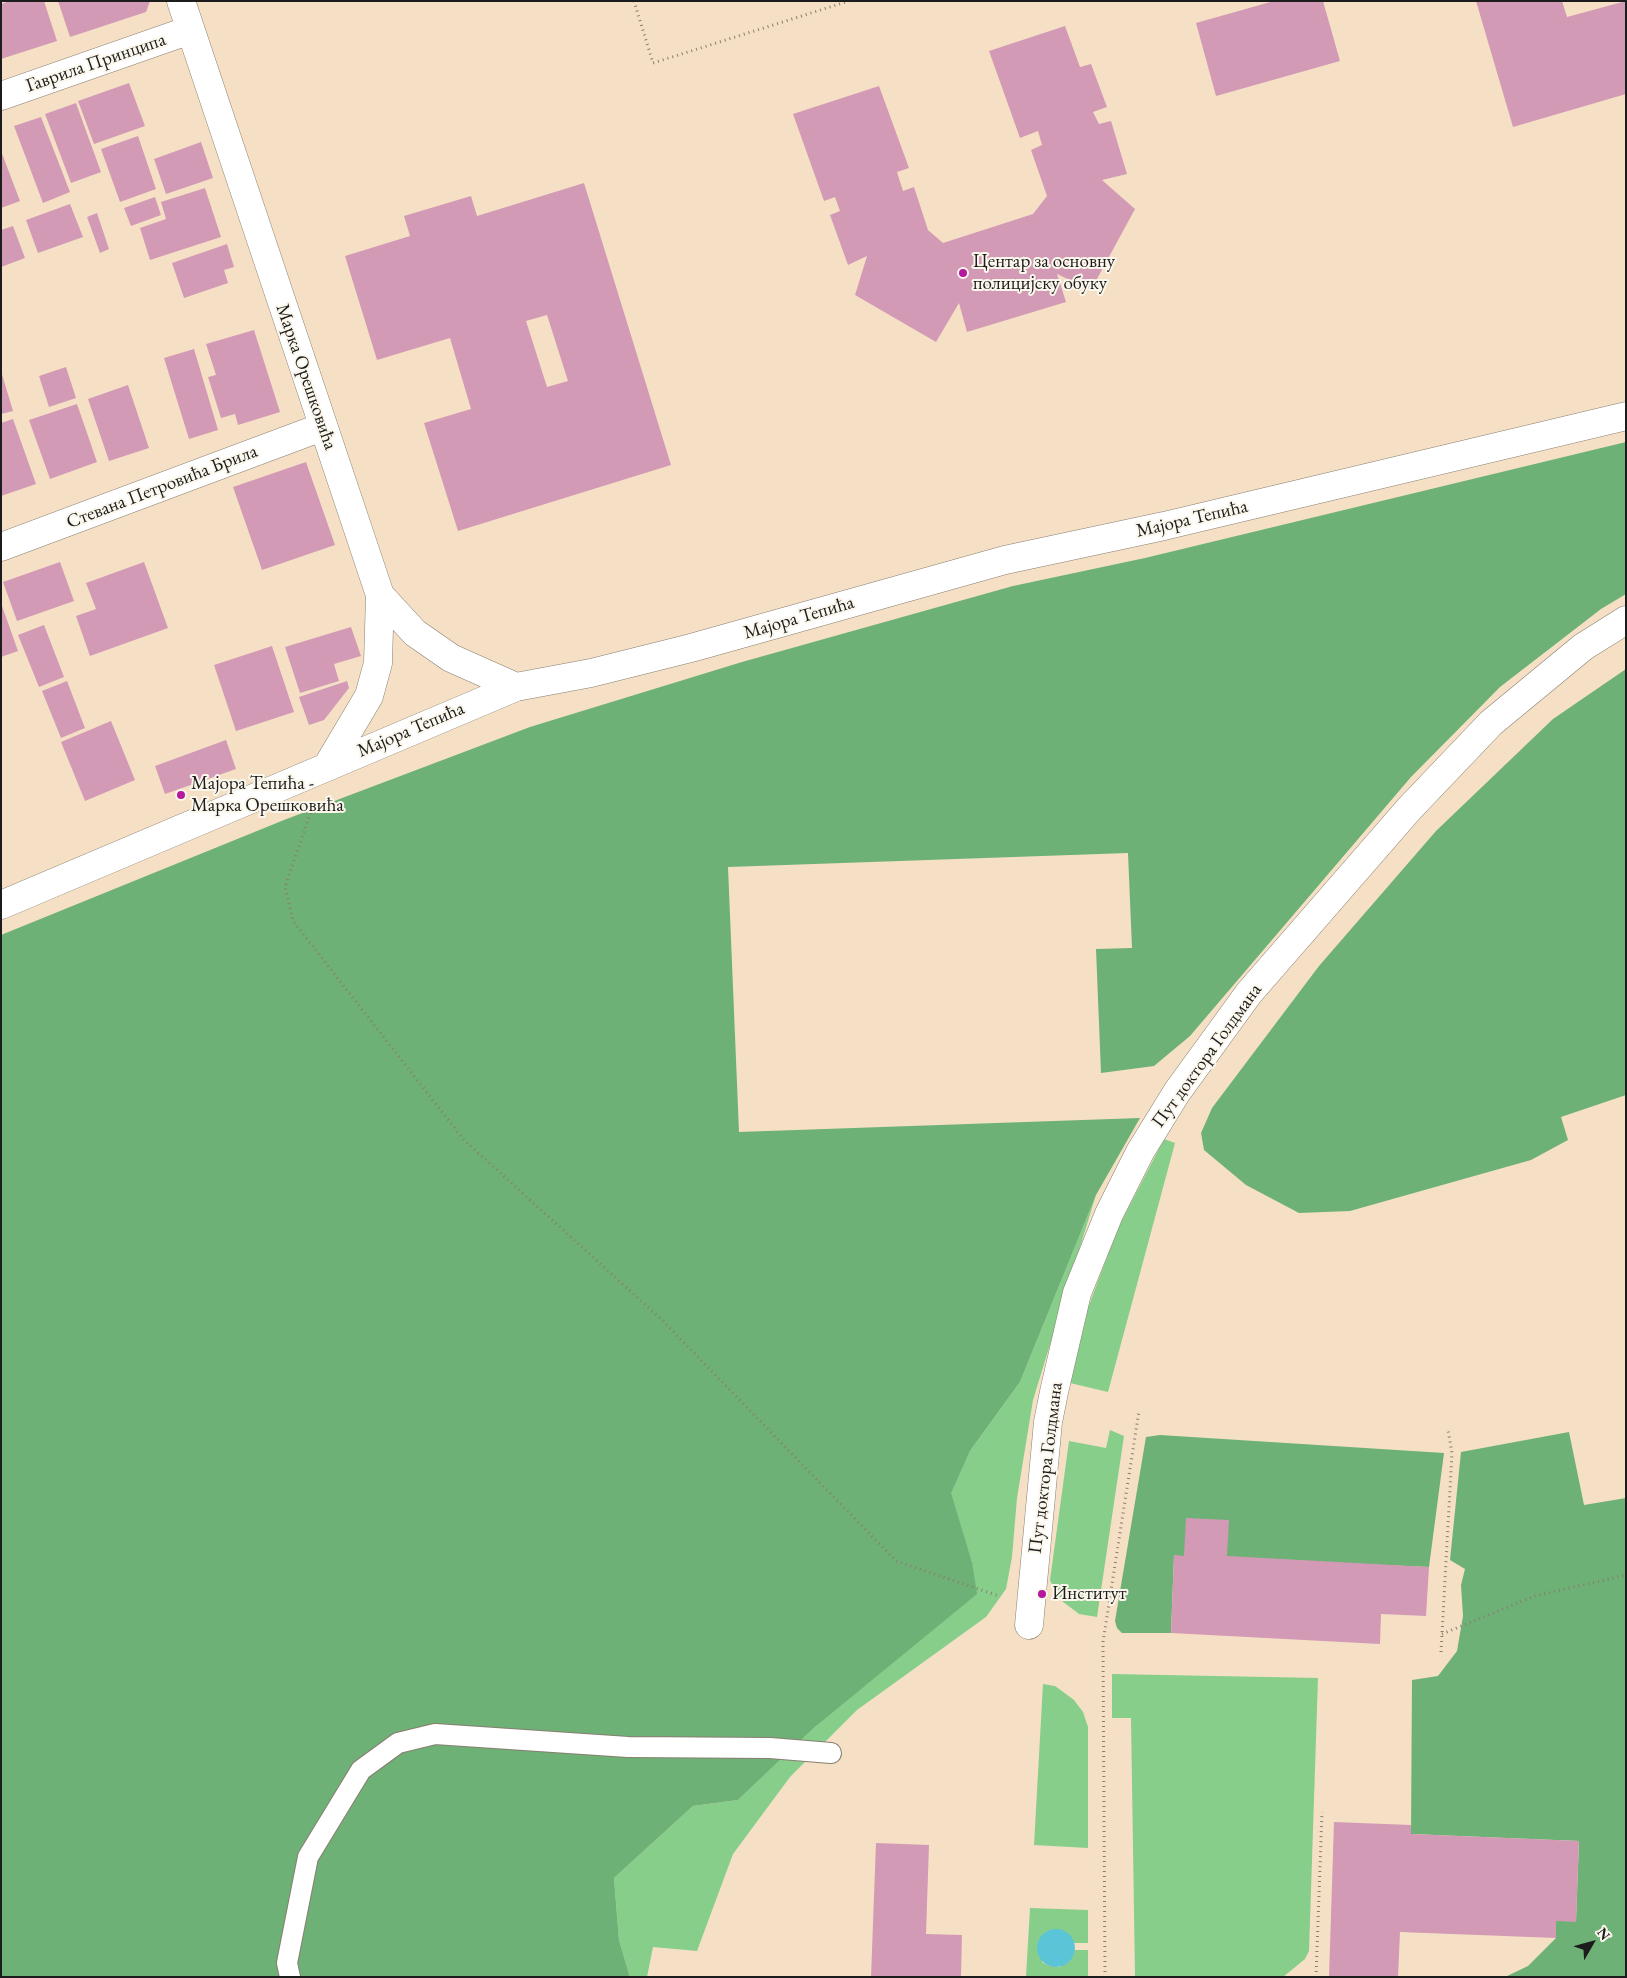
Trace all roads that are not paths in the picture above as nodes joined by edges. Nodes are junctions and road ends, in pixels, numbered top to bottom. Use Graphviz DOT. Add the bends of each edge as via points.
graph roads {
  1 [pos="181,1"];
  2 [pos="190,30"];
  3 [pos="1,96"];
  4 [pos="1626,416"];
  5 [pos="322,427"];
  6 [pos="1,547"];
  7 [pos="380,596"];
  8 [pos="1626,620"];
  9 [pos="516,687"];
  10 [pos="328,765"];
  11 [pos="1,905"];
  12 [pos="1030,1616"];
  13 [pos="831,1753"];
  14 [pos="290,1977"];
  1 -- 2 [label="street, Марка Орешковића"];
  2 -- 3 [label="street, Гаврила Принципа"];
  2 -- 5 [label="street, Марка Орешковића"];
  4 -- 9 [label="street, Мајора Тепића" via="1164,526 1005,560 691,648 591,673"];
  5 -- 6 [label="street, Стевана Петровића Брила"];
  5 -- 7 [label="street, Марка Орешковића"];
  7 -- 9 [label="street, Марка Орешковића" via="415,633 451,658"];
  7 -- 10 [label="street" via="378,663 369,696"];
  8 -- 12 [label="street, Пут доктора Голдмана" via="1583,647 1491,723 1408,809 1249,993 1163,1114 1140,1152 1109,1214 1077,1293 1048,1422"];
  9 -- 10 [label="street, Мајора Тепића"];
  10 -- 11 [label="street, Мајора Тепића"];
  13 -- 14 [label="lane" via="770,1748 628,1747 435,1734 398,1743 361,1770 308,1857 287,1962"];
}
